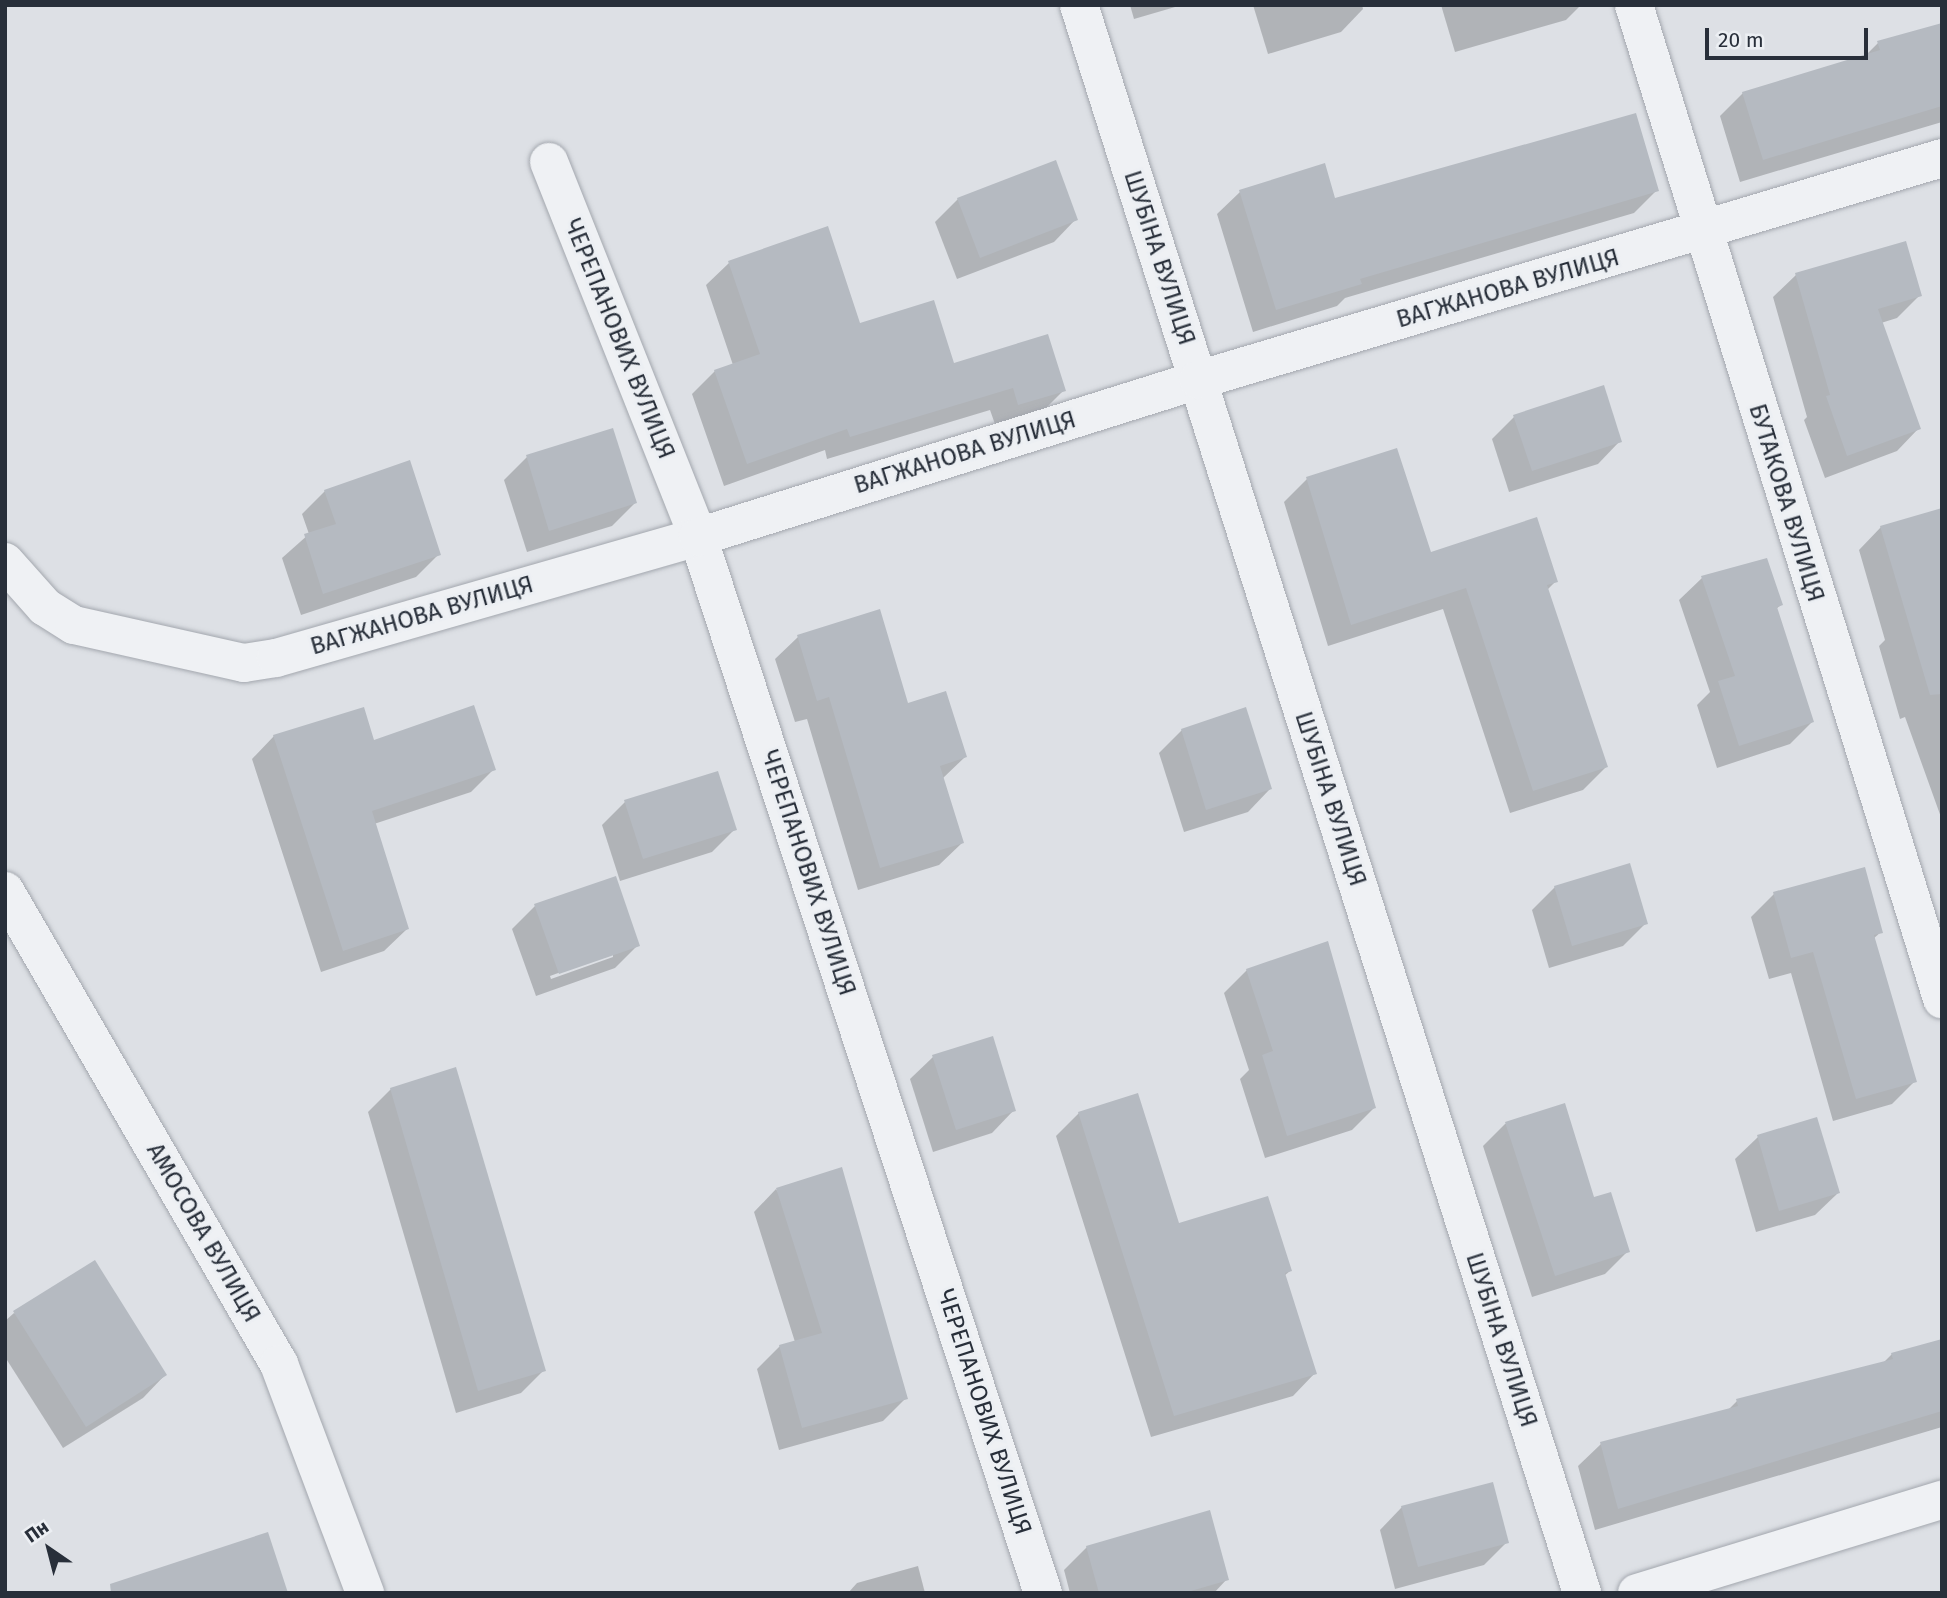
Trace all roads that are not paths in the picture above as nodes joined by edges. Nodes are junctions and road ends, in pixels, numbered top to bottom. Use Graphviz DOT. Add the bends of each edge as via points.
graph roads {
  1 [pos="1079,5"];
  2 [pos="1634,5"];
  3 [pos="1942,158"];
  4 [pos="549,162"];
  5 [pos="1702,233"];
  6 [pos="1198,380"];
  7 [pos="698,537"];
  8 [pos="5,562"];
  9 [pos="5,891"];
  10 [pos="1942,999"];
  11 [pos="1942,1500"];
  12 [pos="365,1593"];
  13 [pos="1043,1593"];
  14 [pos="1582,1593"];
  15 [pos="1637,1593"];
  1 -- 6 [label="street, ШУБІНА ВУЛИЦЯ"];
  2 -- 5 [label="street, БУТАКОВА ВУЛИЦЯ"];
  3 -- 5 [label="street, ВАГЖАНОВА ВУЛИЦЯ"];
  4 -- 7 [label="street, ЧЕРЕПАНОВИХ ВУЛИЦЯ"];
  5 -- 6 [label="street, ВАГЖАНОВА ВУЛИЦЯ"];
  5 -- 10 [label="street, БУТАКОВА ВУЛИЦЯ"];
  6 -- 7 [label="street, ВАГЖАНОВА ВУЛИЦЯ"];
  6 -- 14 [label="street, ШУБІНА ВУЛИЦЯ"];
  7 -- 8 [label="street, ВАГЖАНОВА ВУЛИЦЯ" via="276,658 244,663 74,625 45,607"];
  7 -- 13 [label="street, ЧЕРЕПАНОВИХ ВУЛИЦЯ"];
  9 -- 12 [label="street, АМОСОВА ВУЛИЦЯ" via="279,1364"];
  11 -- 15 [label="street"];
}
